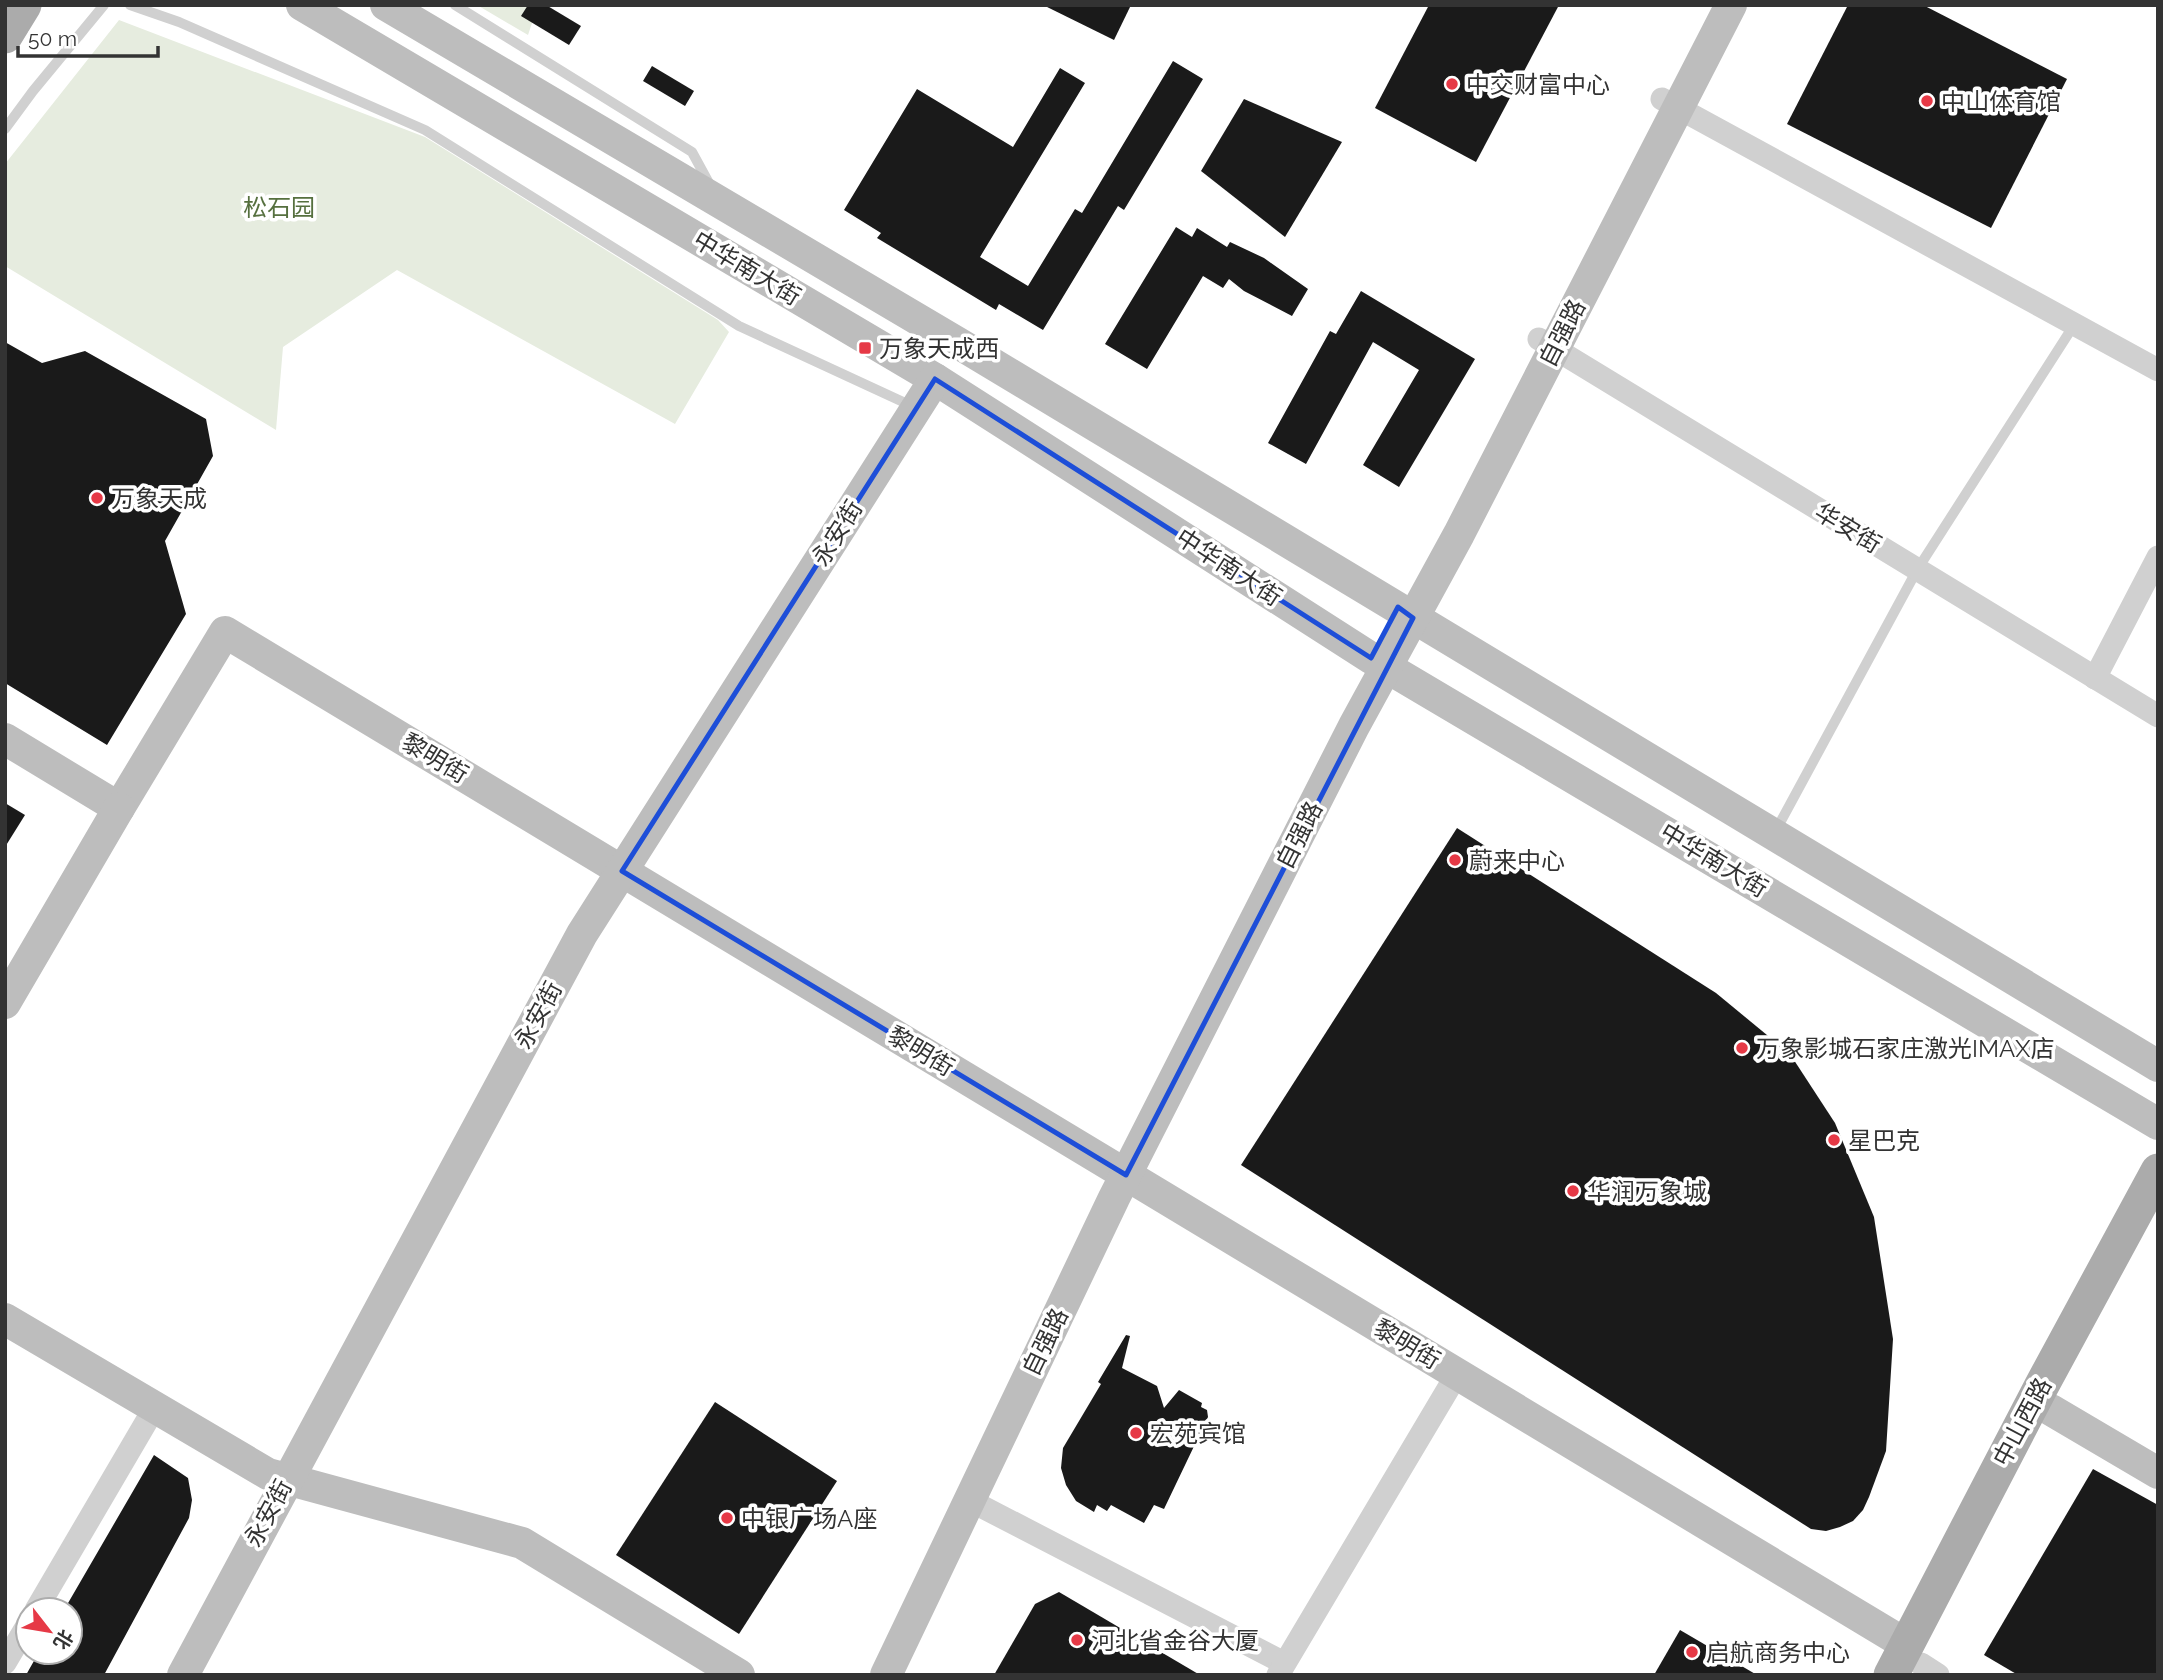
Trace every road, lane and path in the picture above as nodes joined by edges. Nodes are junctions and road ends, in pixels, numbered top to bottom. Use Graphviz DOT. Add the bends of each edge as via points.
graph roads {
  1 [pos="24,5"];
  2 [pos="104,5"];
  3 [pos="130,5"];
  4 [pos="302,5"];
  5 [pos="386,5"];
  6 [pos="455,5"];
  7 [pos="1710,5"];
  8 [pos="1731,5"];
  9 [pos="5,36"];
  10 [pos="1670,104"];
  11 [pos="5,129"];
  12 [pos="720,202"];
  13 [pos="2074,325"];
  14 [pos="1546,344"];
  15 [pos="2158,370"];
  16 [pos="935,379"];
  17 [pos="916,408"];
  18 [pos="2158,557"];
  19 [pos="1917,570"];
  20 [pos="1406,613"];
  21 [pos="1379,662"];
  22 [pos="2095,678"];
  23 [pos="2158,716"];
  24 [pos="5,739"];
  25 [pos="119,808"];
  26 [pos="1773,835"];
  27 [pos="622,871"];
  28 [pos="5,1003"];
  29 [pos="2158,1066"];
  30 [pos="2158,1124"];
  31 [pos="1118,1170"];
  32 [pos="2158,1171"];
  33 [pos="2158,1217"];
  34 [pos="5,1319"];
  35 [pos="1457,1374"];
  36 [pos="155,1407"];
  37 [pos="2051,1410"];
  38 [pos="2158,1473"];
  39 [pos="287,1479"];
  40 [pos="968,1500"];
  41 [pos="44,1596"];
  42 [pos="14,1648"];
  43 [pos="5,1663"];
  44 [pos="1914,1667"];
  45 [pos="1281,1669"];
  46 [pos="183,1675"];
  47 [pos="739,1675"];
  48 [pos="866,1675"];
  49 [pos="886,1675"];
  1 -- 9 [label="main road"];
  2 -- 11 [label="lane"];
  3 -- 17 [label="lane" via="425,130 739,326"];
  4 -- 16 [label="main road, 中华南大街"];
  5 -- 12 [label="main road, 中华南大街"];
  6 -- 12 [label="lane" via="692,152"];
  7 -- 10 [label="main road, 自强路"];
  8 -- 10 [label="main road, 自强路"];
  10 -- 13 [label="street"];
  10 -- 14 [label="main road, 自强路"];
  12 -- 20 [label="main road, 中华南大街"];
  13 -- 15 [label="street"];
  13 -- 19 [label="lane"];
  14 -- 19 [label="street, 华安街"];
  14 -- 20 [label="main road, 自强路"];
  16 -- 17 [label="main road, 永安街"];
  16 -- 21 [label="main road, 中华南大街"];
  17 -- 27 [label="main road, 永安街"];
  18 -- 22 [label="street"];
  19 -- 22 [label="street, 华安街"];
  19 -- 26 [label="lane"];
  20 -- 21 [label="main road, 自强路"];
  20 -- 26 [label="main road, 中华南大街"];
  21 -- 30 [label="main road, 中华南大街"];
  21 -- 31 [label="main road, 自强路"];
  22 -- 23 [label="street, 华安街"];
  24 -- 25 [label="main road"];
  25 -- 27 [label="main road, 黎明街" via="225,632"];
  25 -- 28 [label="main road"];
  26 -- 29 [label="main road, 中华南大街"];
  27 -- 31 [label="main road, 黎明街"];
  27 -- 39 [label="main road, 永安街" via="582,934"];
  31 -- 35 [label="main road, 黎明街"];
  31 -- 40 [label="main road, 自强路"];
  31 -- 48 [label="main road, 自强路"];
  32 -- 44 [label="main road, 中山西路" via="2042,1385"];
  33 -- 37 [label="main road, 中山西路"];
  34 -- 36 [label="main road"];
  35 -- 44 [label="main road, 黎明街"];
  35 -- 45 [label="street"];
  36 -- 39 [label="main road" via="268,1474"];
  36 -- 41 [label="street"];
  37 -- 38 [label="main road"];
  37 -- 44 [label="main road, 中山西路"];
  39 -- 46 [label="main road, 永安街"];
  39 -- 47 [label="main road" via="522,1543"];
  40 -- 45 [label="street"];
  40 -- 49 [label="main road, 自强路"];
  42 -- 43 [label="street"];
}
